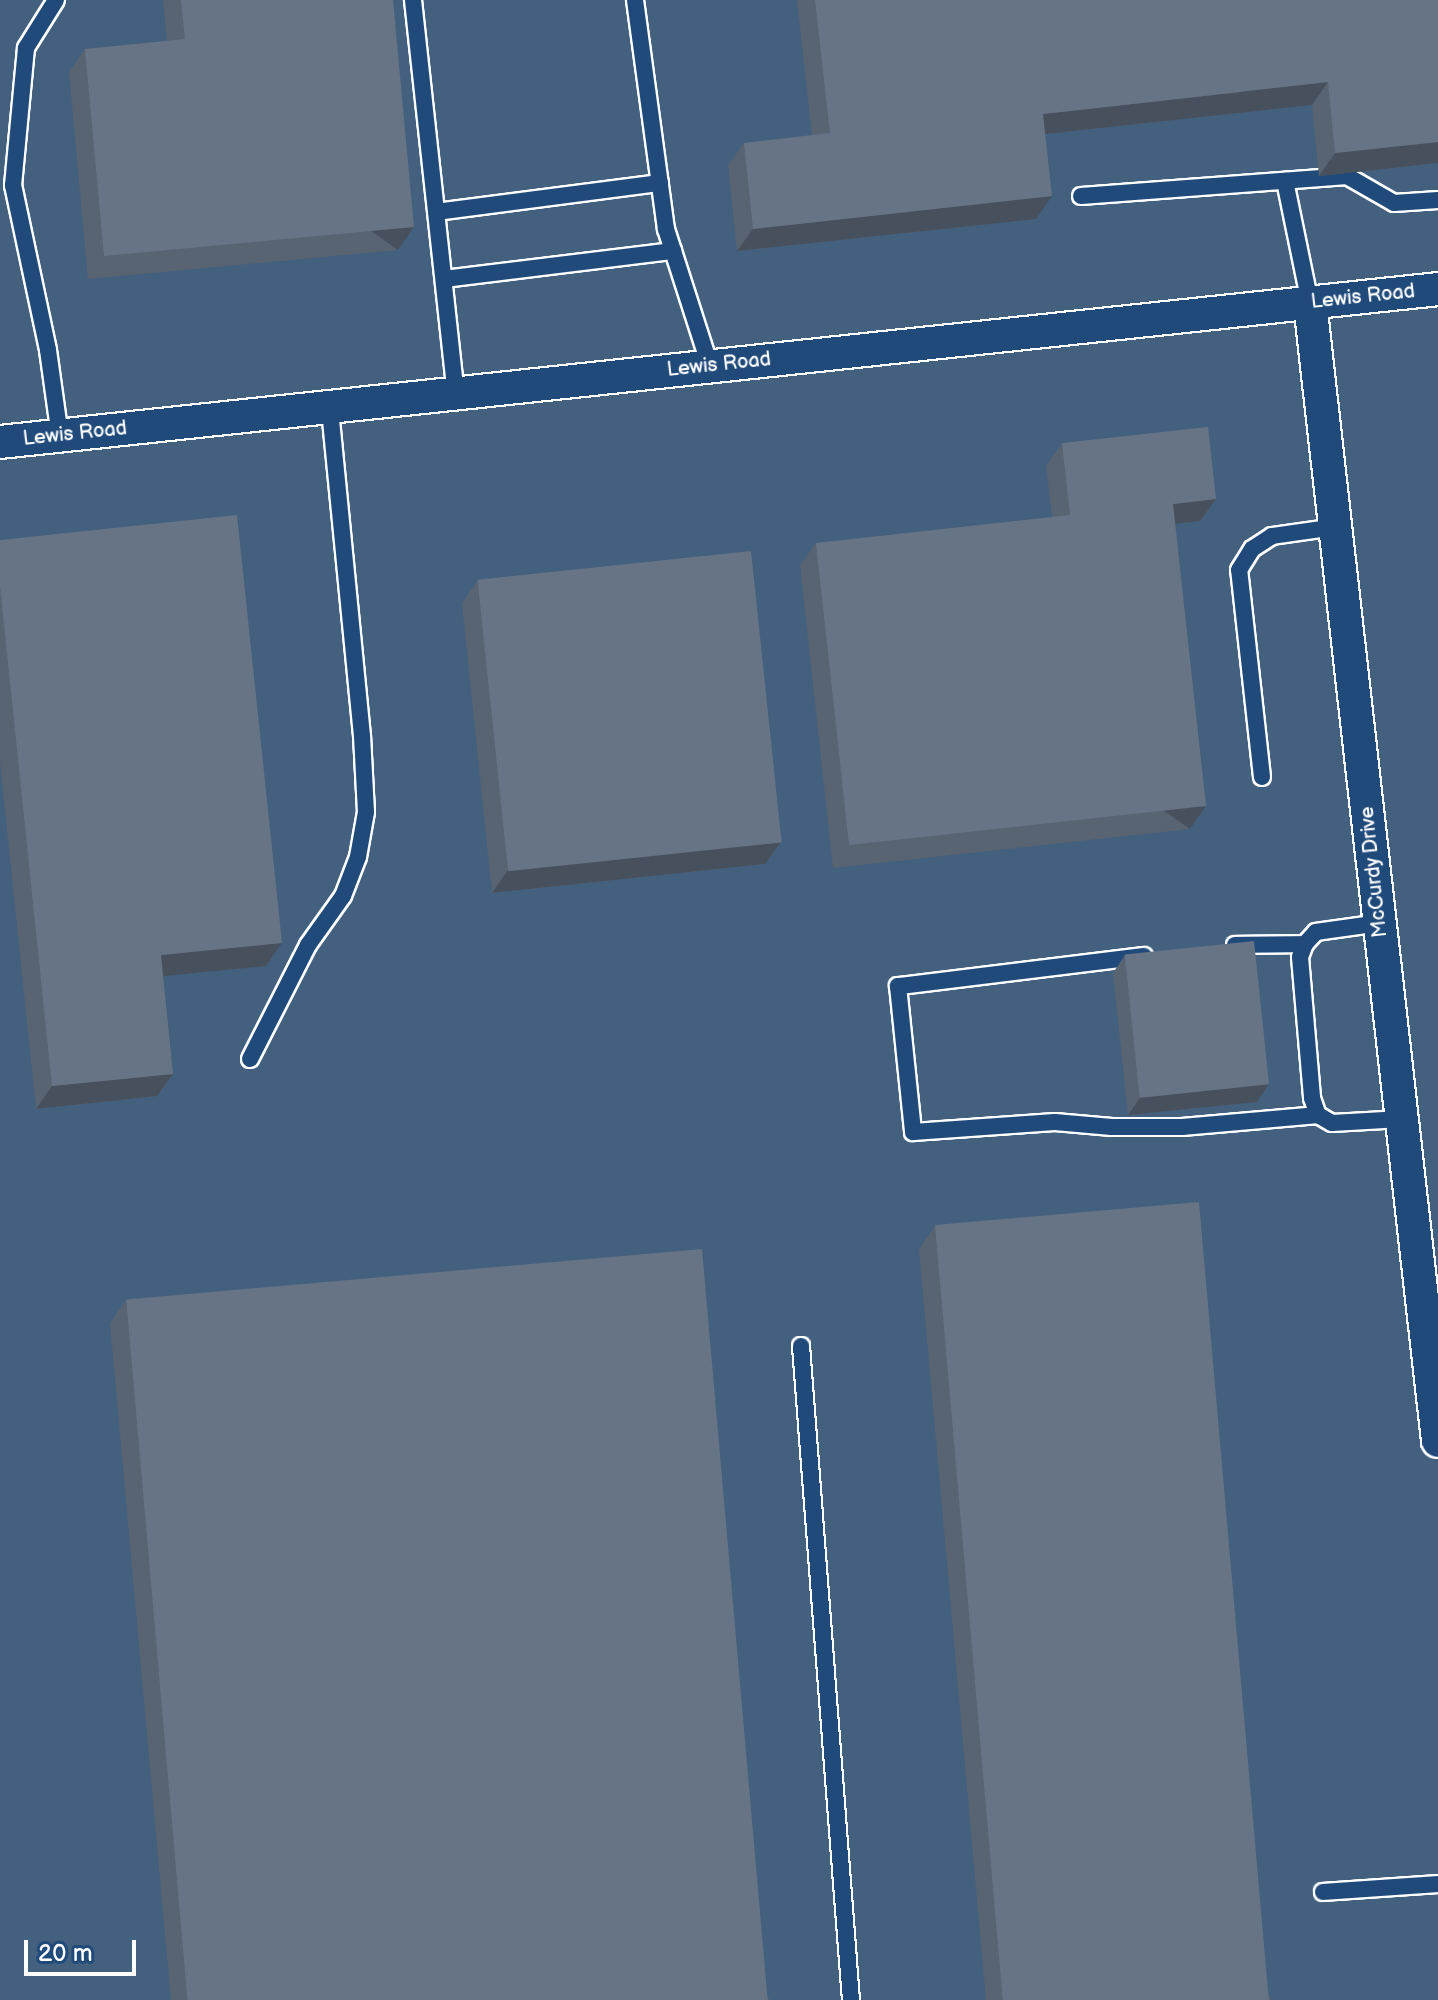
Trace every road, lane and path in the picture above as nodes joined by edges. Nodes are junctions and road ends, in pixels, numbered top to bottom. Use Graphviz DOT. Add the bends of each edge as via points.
graph roads {
  1 [pos="56,0"];
  2 [pos="413,0"];
  3 [pos="635,0"];
  4 [pos="1285,181"];
  5 [pos="660,183"];
  6 [pos="1081,196"];
  7 [pos="1438,200"];
  8 [pos="436,212"];
  9 [pos="673,251"];
  10 [pos="444,279"];
  11 [pos="1438,289"];
  12 [pos="1310,303"];
  13 [pos="710,366"];
  14 [pos="456,394"];
  15 [pos="330,407"];
  16 [pos="60,436"];
  17 [pos="0,442"];
  18 [pos="1335,527"];
  19 [pos="1262,777"];
  20 [pos="1380,923"];
  21 [pos="1305,944"];
  22 [pos="1211,948"];
  23 [pos="1156,955"];
  24 [pos="250,1059"];
  25 [pos="1318,1115"];
  26 [pos="1402,1119"];
  27 [pos="1431,1313"];
  28 [pos="801,1346"];
  29 [pos="1436,1402"];
  30 [pos="1438,1441"];
  31 [pos="1438,1884"];
  32 [pos="1323,1892"];
  33 [pos="851,2000"];
  1 -- 16 [label="lane" via="26,48 13,185 48,350"];
  2 -- 8 [label="lane"];
  3 -- 5 [label="lane"];
  4 -- 6 [label="lane"];
  4 -- 7 [label="lane" via="1347,176 1394,203"];
  4 -- 12 [label="lane"];
  5 -- 8 [label="lane"];
  5 -- 9 [label="lane"];
  8 -- 10 [label="lane"];
  9 -- 10 [label="lane"];
  9 -- 13 [label="lane"];
  10 -- 14 [label="lane"];
  11 -- 12 [label="street, Lewis Road"];
  12 -- 13 [label="street, Lewis Road"];
  12 -- 18 [label="street, McCurdy Drive"];
  13 -- 14 [label="street, Lewis Road"];
  14 -- 15 [label="street, Lewis Road"];
  15 -- 16 [label="street, Lewis Road"];
  15 -- 24 [label="lane" via="366,812 358,857 343,896 308,945"];
  16 -- 17 [label="street, Lewis Road"];
  18 -- 19 [label="lane" via="1272,536 1252,549 1239,570"];
  18 -- 20 [label="street, McCurdy Drive"];
  20 -- 21 [label="lane" via="1316,932"];
  20 -- 26 [label="street, McCurdy Drive"];
  21 -- 22 [label="lane"];
  21 -- 25 [label="lane" via="1300,957 1312,1098"];
  23 -- 25 [label="lane" via="898,986 913,1132 1055,1122 1182,1127"];
  25 -- 26 [label="lane" via="1332,1123"];
  26 -- 27 [label="street, McCurdy Drive"];
  27 -- 29 [label="street, McCurdy Drive"];
  28 -- 33 [label="lane"];
  29 -- 30 [label="street, McCurdy Drive"];
  31 -- 32 [label="lane"];
}
